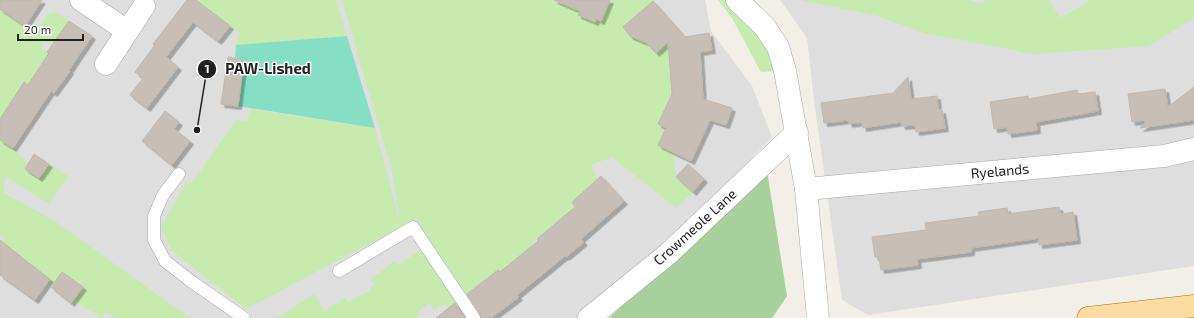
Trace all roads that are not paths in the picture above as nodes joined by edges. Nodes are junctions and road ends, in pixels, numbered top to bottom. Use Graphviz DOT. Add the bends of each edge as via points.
graph roads {
  1 [pos="81,0"];
  2 [pos="737,0"];
  3 [pos="144,6"];
  4 [pos="127,31"];
  5 [pos="106,64"];
  6 [pos="797,132"];
  7 [pos="1194,149"];
  8 [pos="179,174"];
  9 [pos="806,189"];
  10 [pos="339,271"];
  11 [pos="1194,306"];
  12 [pos="244,318"];
  13 [pos="474,318"];
  14 [pos="589,318"];
  15 [pos="818,318"];
  16 [pos="1088,318"];
  1 -- 4 [label="street"];
  2 -- 6 [label="street" via="765,27 778,47"];
  3 -- 4 [label="street"];
  4 -- 5 [label="street"];
  6 -- 9 [label="street"];
  6 -- 14 [label="street, Crowmeole Lane" via="668,254"];
  7 -- 9 [label="street, Ryelands" via="1156,156"];
  8 -- 12 [label="lane" via="163,195 154,216 154,240 165,261"];
  9 -- 15 [label="street"];
  10 -- 13 [label="lane" via="413,227"];
  11 -- 16 [label="main road"];
}
